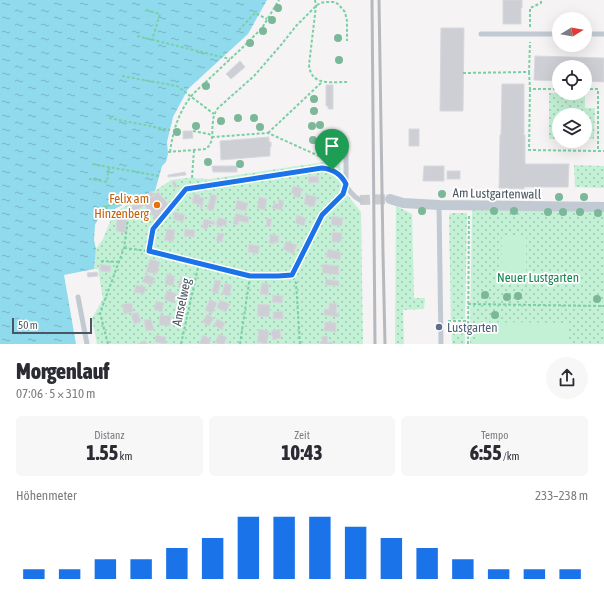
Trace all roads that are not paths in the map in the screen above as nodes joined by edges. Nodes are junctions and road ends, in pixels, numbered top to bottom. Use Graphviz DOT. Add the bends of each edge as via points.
graph roads {
  1 [pos="481,34"];
  2 [pos="552,34"];
  3 [pos="592,34"];
  4 [pos="604,34"];
  5 [pos="346,151"];
  6 [pos="346,184"];
  7 [pos="186,189"];
  8 [pos="390,199"];
  9 [pos="360,200"];
  10 [pos="439,205"];
  11 [pos="604,207"];
  12 [pos="78,297"];
  13 [pos="87,344"];
  14 [pos="441,344"];
  1 -- 2 [label="lane"];
  3 -- 4 [label="lane"];
  5 -- 6 [label="lane"];
  6 -- 7 [label="lane" via="340,175 322,168"];
  6 -- 9 [label="lane" via="351,194"];
  8 -- 10 [label="street, Am Lustgartenwall" via="403,203"];
  10 -- 11 [label="street, Am Lustgartenwall"];
  10 -- 14 [label="lane"];
  12 -- 13 [label="lane"];
}
